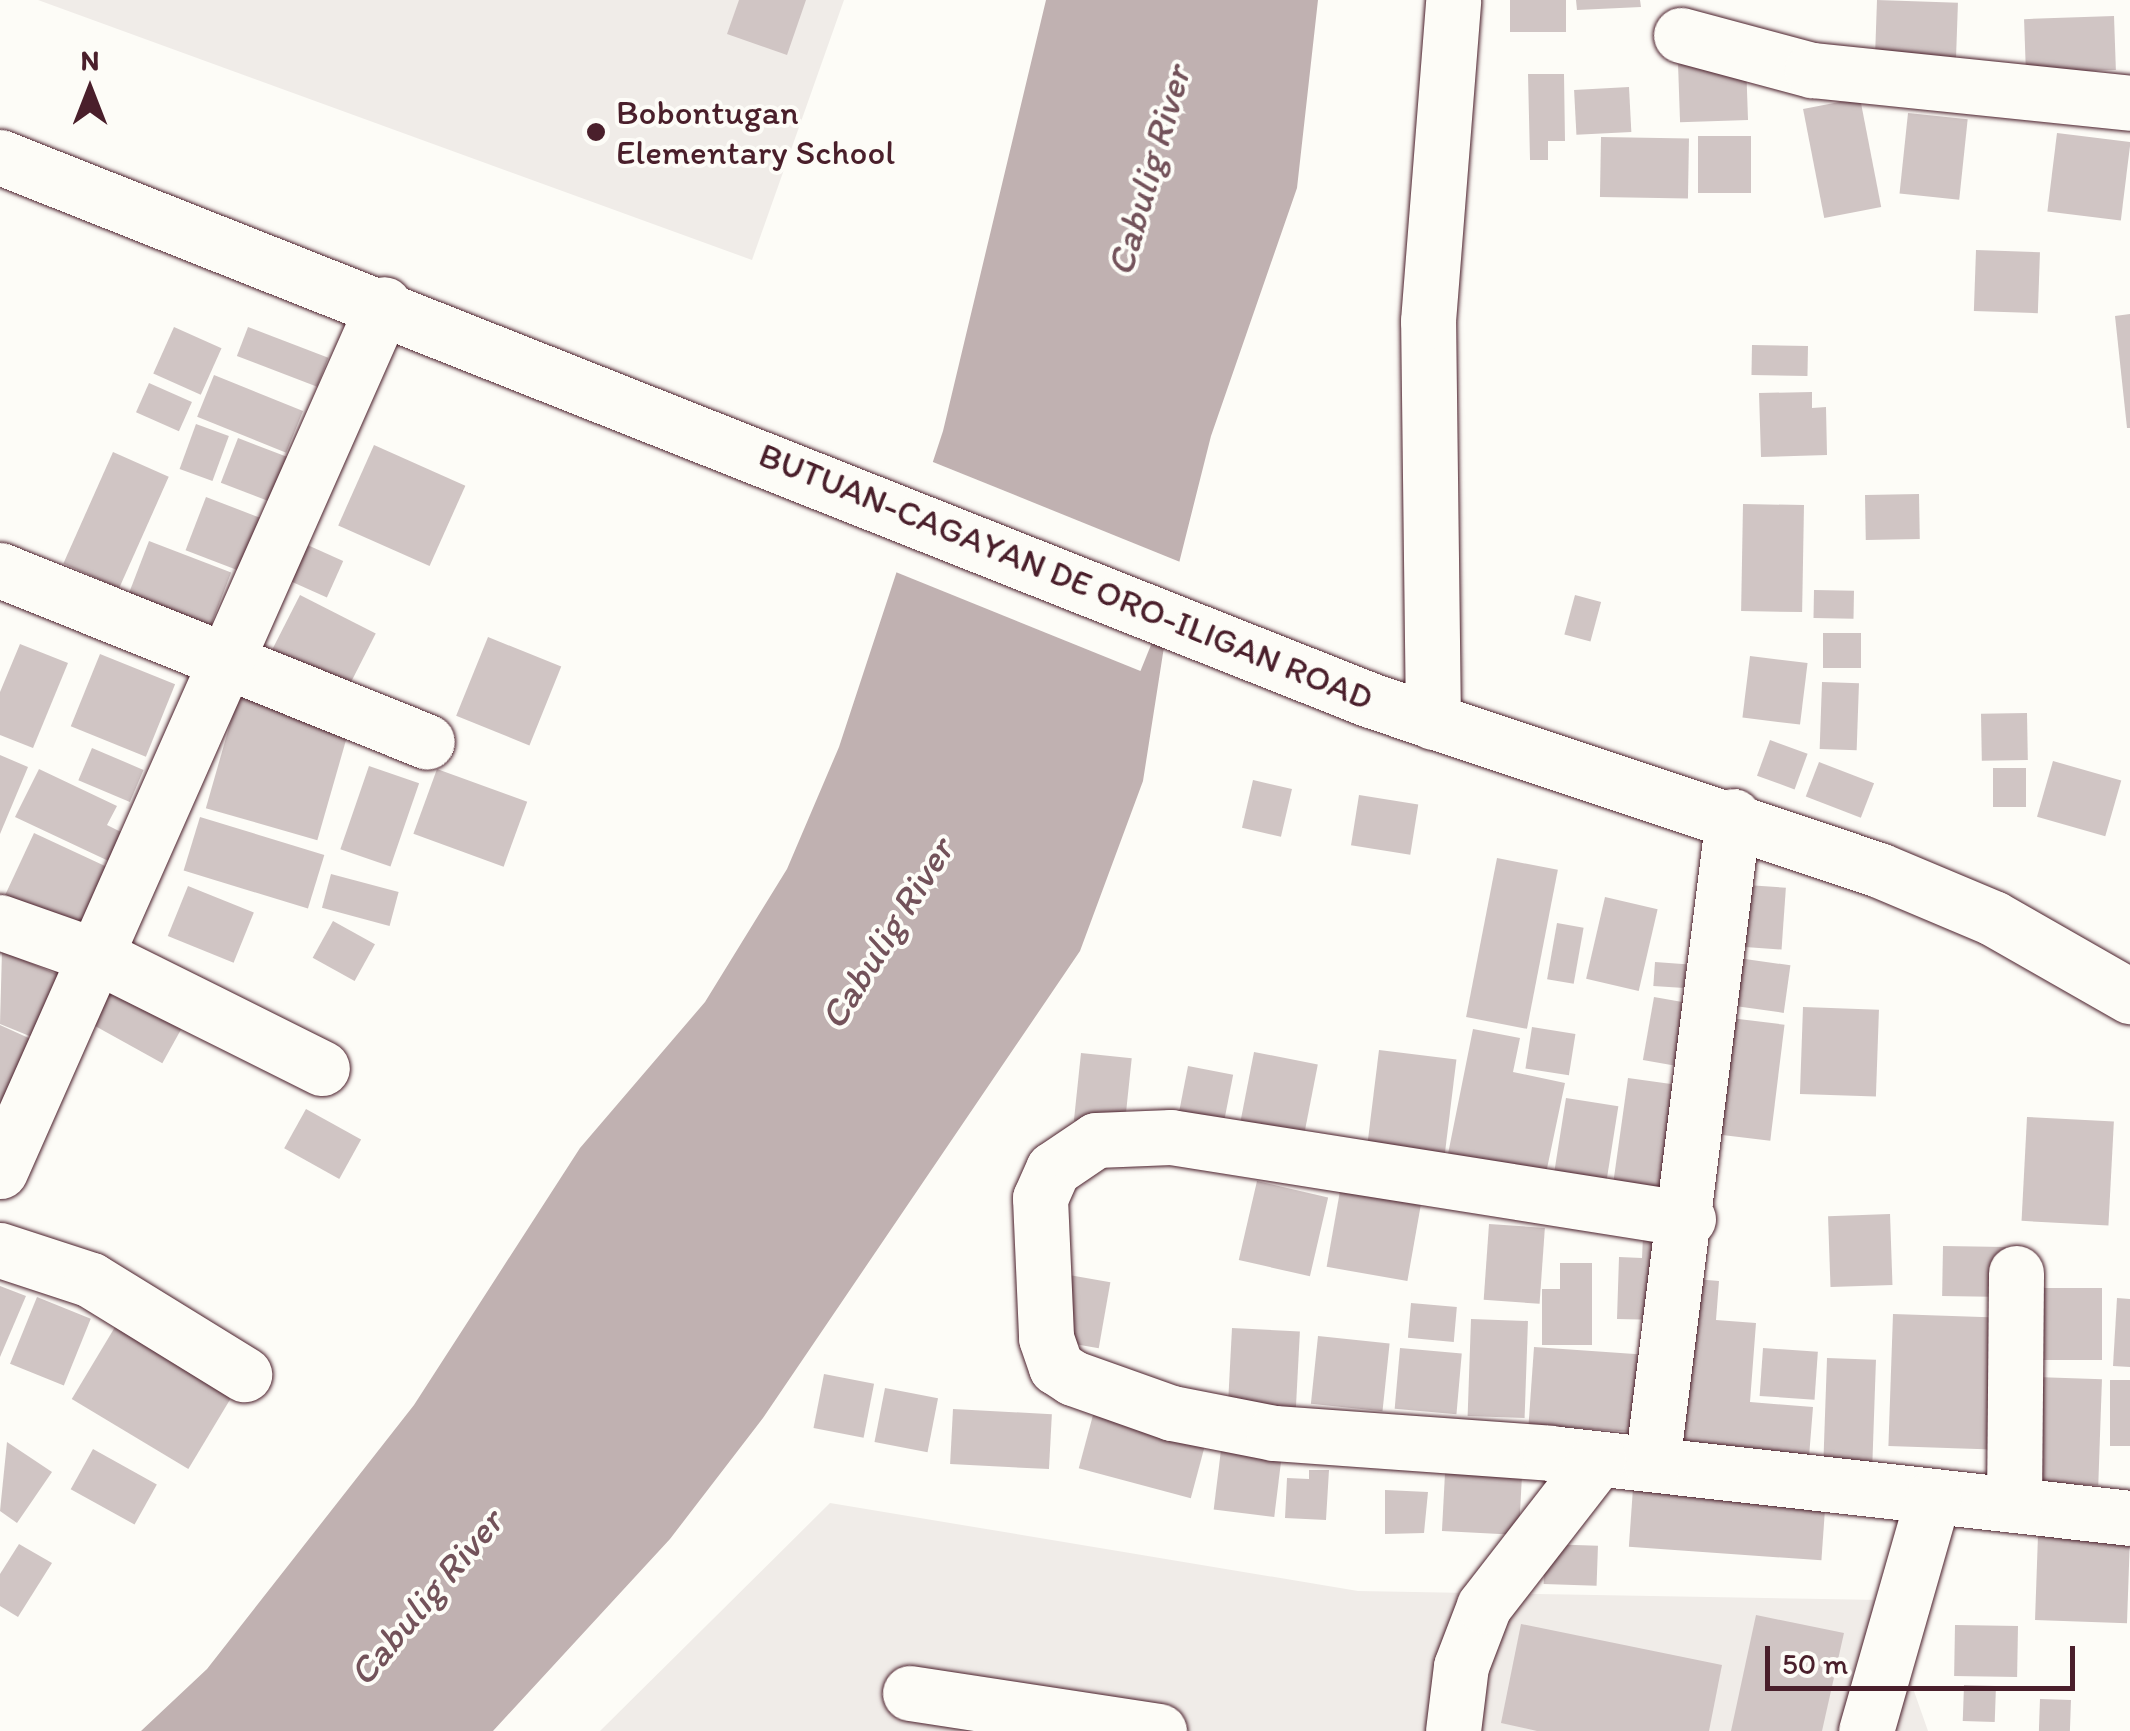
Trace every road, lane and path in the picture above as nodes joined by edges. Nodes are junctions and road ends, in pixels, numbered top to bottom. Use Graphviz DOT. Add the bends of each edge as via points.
graph roads {
  1 [pos="1453,0"];
  2 [pos="1681,36"];
  3 [pos="2130,103"];
  4 [pos="0,157"];
  5 [pos="384,304"];
  6 [pos="0,570"];
  7 [pos="227,663"];
  8 [pos="1433,722"];
  9 [pos="426,742"];
  10 [pos="1733,816"];
  11 [pos="0,922"];
  12 [pos="99,958"];
  13 [pos="2130,996"];
  14 [pos="322,1068"];
  15 [pos="0,1171"];
  16 [pos="1688,1220"];
  17 [pos="0,1250"];
  18 [pos="2016,1273"];
  19 [pos="244,1374"];
  20 [pos="1598,1459"];
  21 [pos="1652,1464"];
  22 [pos="1934,1497"];
  23 [pos="2014,1504"];
  24 [pos="2130,1518"];
  25 [pos="910,1694"];
  26 [pos="1159,1731"];
  27 [pos="1453,1731"];
  28 [pos="1866,1731"];
  1 -- 8 [label="main road" via="1428,321"];
  2 -- 3 [label="main road" via="1812,70"];
  4 -- 5 [label="main road, BUTUAN-CAGAYAN DE ORO-ILIGAN ROAD"];
  5 -- 7 [label="main road"];
  5 -- 8 [label="main road, BUTUAN-CAGAYAN DE ORO-ILIGAN ROAD"];
  6 -- 7 [label="main road"];
  7 -- 9 [label="main road"];
  7 -- 12 [label="main road"];
  8 -- 10 [label="main road, BUTUAN-CAGAYAN DE ORO-ILIGAN ROAD"];
  10 -- 13 [label="main road, BUTUAN-CAGAYAN DE ORO-ILIGAN ROAD" via="1993,918"];
  10 -- 16 [label="main road"];
  11 -- 12 [label="main road"];
  12 -- 14 [label="main road"];
  12 -- 15 [label="main road"];
  16 -- 20 [label="main road" via="1140,1132 1069,1154 1040,1198 1046,1338 1056,1367 1073,1378 1172,1413 1274,1433"];
  16 -- 21 [label="main road"];
  17 -- 19 [label="main road" via="91,1280"];
  18 -- 23 [label="main road"];
  20 -- 21 [label="main road"];
  20 -- 27 [label="main road" via="1484,1606 1461,1666"];
  21 -- 22 [label="main road"];
  22 -- 23 [label="main road"];
  22 -- 28 [label="main road"];
  23 -- 24 [label="main road"];
  25 -- 26 [label="main road"];
}
